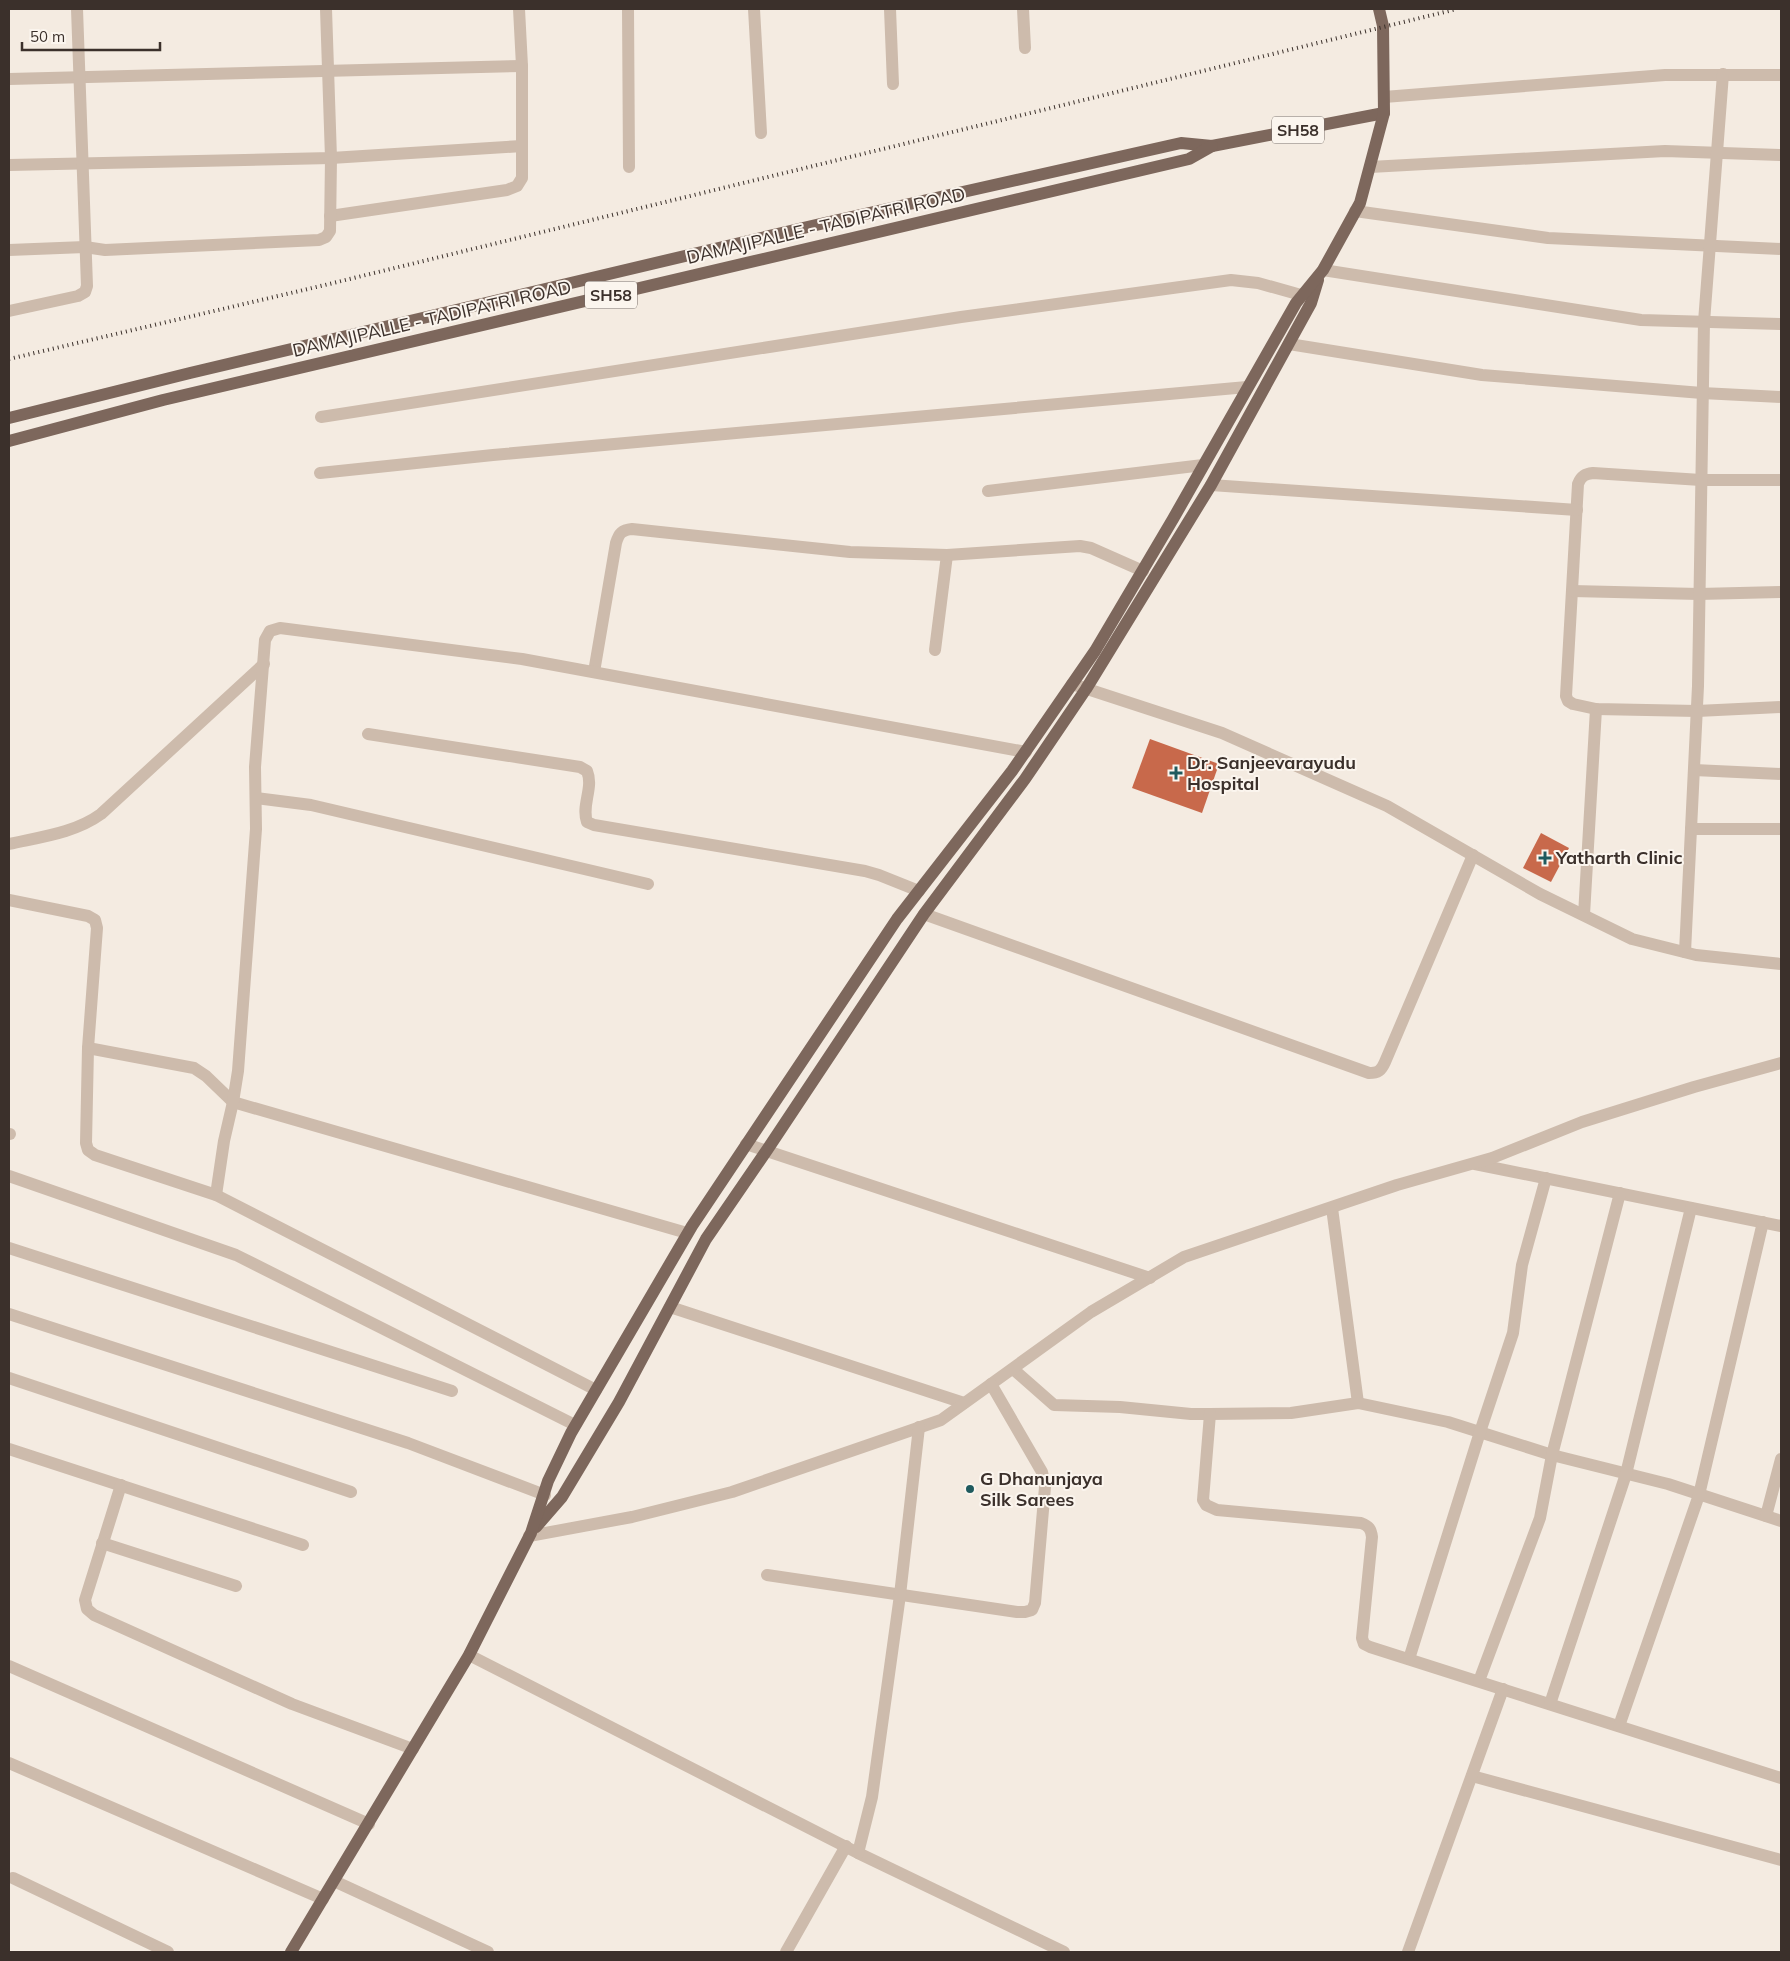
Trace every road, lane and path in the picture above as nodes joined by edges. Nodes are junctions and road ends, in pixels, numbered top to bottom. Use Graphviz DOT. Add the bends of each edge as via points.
graph roads {
  1 [pos="77,9"];
  2 [pos="326,9"];
  3 [pos="519,9"];
  4 [pos="628,9"];
  5 [pos="754,9"];
  6 [pos="890,9"];
  7 [pos="1024,9"];
  8 [pos="1379,9"];
  9 [pos="1025,48"];
  10 [pos="522,66"];
  11 [pos="328,70"];
  12 [pos="1723,74"];
  13 [pos="1781,74"];
  14 [pos="79,76"];
  15 [pos="9,79"];
  16 [pos="893,84"];
  17 [pos="1384,96"];
  18 [pos="1384,113"];
  19 [pos="761,133"];
  20 [pos="522,146"];
  21 [pos="1212,146"];
  22 [pos="1717,152"];
  23 [pos="1781,155"];
  24 [pos="331,158"];
  25 [pos="82,163"];
  26 [pos="9,165"];
  27 [pos="629,166"];
  28 [pos="1370,167"];
  29 [pos="1356,211"];
  30 [pos="330,216"];
  31 [pos="1708,245"];
  32 [pos="85,247"];
  33 [pos="1781,249"];
  34 [pos="9,250"];
  35 [pos="1321,274"];
  36 [pos="1301,296"];
  37 [pos="9,311"];
  38 [pos="1704,322"];
  39 [pos="1781,324"];
  40 [pos="1289,344"];
  41 [pos="1247,387"];
  42 [pos="1702,393"];
  43 [pos="1781,397"];
  44 [pos="321,417"];
  45 [pos="9,418"];
  46 [pos="9,441"];
  47 [pos="1203,465"];
  48 [pos="320,473"];
  49 [pos="1701,480"];
  50 [pos="1781,480"];
  51 [pos="1211,485"];
  52 [pos="988,491"];
  53 [pos="1577,510"];
  54 [pos="947,554"];
  55 [pos="1142,572"];
  56 [pos="1572,591"];
  57 [pos="1781,592"];
  58 [pos="1699,594"];
  59 [pos="935,650"];
  60 [pos="264,664"];
  61 [pos="594,672"];
  62 [pos="1072,684"];
  63 [pos="1086,689"];
  64 [pos="1781,708"];
  65 [pos="1596,709"];
  66 [pos="1697,711"];
  67 [pos="368,734"];
  68 [pos="1026,752"];
  69 [pos="1694,770"];
  70 [pos="1781,774"];
  71 [pos="256,798"];
  72 [pos="1691,829"];
  73 [pos="1781,829"];
  74 [pos="9,844"];
  75 [pos="1473,855"];
  76 [pos="648,884"];
  77 [pos="918,891"];
  78 [pos="9,900"];
  79 [pos="924,914"];
  80 [pos="1584,915"];
  81 [pos="1685,952"];
  82 [pos="1781,964"];
  83 [pos="829,1020"];
  84 [pos="846,1031"];
  85 [pos="88,1048"];
  86 [pos="1781,1063"];
  87 [pos="233,1102"];
  88 [pos="746,1144"];
  89 [pos="767,1150"];
  90 [pos="1473,1163"];
  91 [pos="9,1176"];
  92 [pos="1546,1178"];
  93 [pos="1620,1193"];
  94 [pos="216,1195"];
  95 [pos="1332,1208"];
  96 [pos="1691,1208"];
  97 [pos="1763,1222"];
  98 [pos="1781,1226"];
  99 [pos="687,1233"];
  100 [pos="9,1248"];
  101 [pos="1150,1278"];
  102 [pos="670,1307"];
  103 [pos="9,1314"];
  104 [pos="1013,1369"];
  105 [pos="9,1378"];
  106 [pos="991,1384"];
  107 [pos="596,1390"];
  108 [pos="452,1392"];
  109 [pos="964,1403"];
  110 [pos="1358,1403"];
  111 [pos="1210,1414"];
  112 [pos="575,1425"];
  113 [pos="919,1428"];
  114 [pos="1480,1432"];
  115 [pos="9,1448"];
  116 [pos="1552,1455"];
  117 [pos="1781,1459"];
  118 [pos="1626,1474"];
  119 [pos="120,1485"];
  120 [pos="352,1492"];
  121 [pos="544,1495"];
  122 [pos="1699,1495"];
  123 [pos="1766,1516"];
  124 [pos="1781,1521"];
  125 [pos="530,1534"];
  126 [pos="102,1544"];
  127 [pos="303,1545"];
  128 [pos="767,1575"];
  129 [pos="236,1586"];
  130 [pos="900,1595"];
  131 [pos="469,1654"];
  132 [pos="1409,1660"];
  133 [pos="9,1666"];
  134 [pos="1479,1682"];
  135 [pos="1503,1689"];
  136 [pos="1550,1704"];
  137 [pos="1619,1726"];
  138 [pos="413,1749"];
  139 [pos="9,1763"];
  140 [pos="1472,1776"];
  141 [pos="1781,1778"];
  142 [pos="369,1824"];
  143 [pos="846,1846"];
  144 [pos="858,1852"];
  145 [pos="1781,1860"];
  146 [pos="13,1878"];
  147 [pos="334,1881"];
  148 [pos="323,1900"];
  149 [pos="168,1952"];
  150 [pos="291,1952"];
  151 [pos="488,1952"];
  152 [pos="786,1952"];
  153 [pos="1064,1952"];
  154 [pos="1408,1952"];
  1 -- 14 [label="street"];
  2 -- 11 [label="street"];
  3 -- 10 [label="street"];
  4 -- 27 [label="street"];
  5 -- 19 [label="street"];
  6 -- 16 [label="street"];
  7 -- 9 [label="street"];
  8 -- 17 [label="main road" via="1383,26"];
  10 -- 11 [label="street"];
  10 -- 20 [label="street"];
  11 -- 14 [label="street"];
  11 -- 24 [label="street"];
  12 -- 13 [label="street"];
  12 -- 17 [label="street" via="1665,75"];
  12 -- 22 [label="street"];
  14 -- 15 [label="street"];
  14 -- 25 [label="street"];
  17 -- 18 [label="main road"];
  18 -- 21 [label="main road, DAMAJIPALLE - TADIPATRI ROAD / SH58"];
  18 -- 28 [label="main road"];
  20 -- 24 [label="street"];
  20 -- 30 [label="street" via="522,178 517,186 508,190"];
  21 -- 45 [label="main road, DAMAJIPALLE - TADIPATRI ROAD / SH58" via="1182,143 816,225"];
  21 -- 46 [label="main road, DAMAJIPALLE - TADIPATRI ROAD / SH58" via="1189,159 163,400"];
  22 -- 23 [label="street"];
  22 -- 28 [label="street" via="1665,151"];
  22 -- 31 [label="street"];
  24 -- 25 [label="street"];
  24 -- 30 [label="street"];
  25 -- 26 [label="street"];
  25 -- 32 [label="street"];
  28 -- 29 [label="main road"];
  29 -- 31 [label="street" via="1548,238"];
  29 -- 35 [label="main road"];
  30 -- 32 [label="street" via="330,230 319,240 105,250"];
  31 -- 33 [label="street"];
  31 -- 38 [label="street"];
  32 -- 34 [label="street"];
  32 -- 37 [label="street" via="85,292"];
  35 -- 36 [label="main road"];
  35 -- 38 [label="street" via="1629,319"];
  35 -- 40 [label="main road" via="1311,302"];
  36 -- 41 [label="main road"];
  36 -- 44 [label="street" via="1258,283 1231,280 978,315"];
  38 -- 39 [label="street"];
  38 -- 42 [label="street"];
  40 -- 42 [label="street" via="1482,375"];
  40 -- 51 [label="main road"];
  41 -- 47 [label="main road"];
  41 -- 48 [label="street"];
  42 -- 43 [label="street"];
  42 -- 49 [label="street"];
  47 -- 52 [label="street"];
  47 -- 55 [label="main road"];
  49 -- 50 [label="street"];
  49 -- 53 [label="street" via="1586,474 1578,484"];
  49 -- 58 [label="street"];
  51 -- 53 [label="street"];
  51 -- 63 [label="main road"];
  53 -- 56 [label="street"];
  54 -- 55 [label="street" via="1080,546"];
  54 -- 59 [label="street"];
  54 -- 61 [label="street" via="850,552 623,530 616,543"];
  55 -- 62 [label="main road"];
  56 -- 58 [label="street"];
  56 -- 65 [label="street" via="1566,696 1573,704"];
  57 -- 58 [label="street"];
  58 -- 66 [label="street"];
  60 -- 61 [label="street" via="265,640 270,631 280,628 522,659"];
  60 -- 71 [label="street"];
  60 -- 74 [label="street" via="89,823"];
  61 -- 68 [label="street"];
  62 -- 63 [label="street"];
  62 -- 68 [label="main road"];
  63 -- 75 [label="street" via="1222,733 1388,806"];
  63 -- 79 [label="main road" via="1026,779"];
  64 -- 66 [label="street"];
  65 -- 66 [label="street"];
  65 -- 80 [label="street"];
  66 -- 69 [label="street"];
  67 -- 77 [label="street" via="580,767 587,771 590,779 585,815 587,822 594,825 865,871"];
  68 -- 77 [label="main road"];
  69 -- 70 [label="street"];
  69 -- 72 [label="street"];
  71 -- 76 [label="street" via="311,805"];
  71 -- 87 [label="street" via="238,1071"];
  72 -- 73 [label="street"];
  72 -- 81 [label="street"];
  75 -- 79 [label="street" via="1382,1069 1377,1073 1360,1070"];
  75 -- 80 [label="street"];
  77 -- 83 [label="main road"];
  78 -- 85 [label="street" via="95,920"];
  79 -- 84 [label="main road"];
  80 -- 81 [label="street" via="1632,939"];
  81 -- 82 [label="street"];
  83 -- 84 [label="main road"];
  83 -- 88 [label="main road"];
  84 -- 89 [label="main road"];
  85 -- 87 [label="street" via="194,1068"];
  85 -- 94 [label="street" via="88,1150"];
  86 -- 90 [label="street" via="1582,1122"];
  87 -- 94 [label="street"];
  87 -- 99 [label="street"];
  88 -- 89 [label="street"];
  88 -- 99 [label="main road"];
  89 -- 101 [label="street"];
  89 -- 102 [label="main road" via="706,1239"];
  90 -- 92 [label="street"];
  90 -- 95 [label="street"];
  91 -- 112 [label="street" via="236,1255"];
  92 -- 93 [label="street"];
  92 -- 114 [label="street" via="1522,1266 1514,1333"];
  93 -- 96 [label="street"];
  93 -- 116 [label="street"];
  94 -- 107 [label="street"];
  95 -- 101 [label="street" via="1184,1257"];
  95 -- 110 [label="street"];
  96 -- 97 [label="street"];
  96 -- 118 [label="street"];
  97 -- 98 [label="street"];
  97 -- 122 [label="street"];
  99 -- 107 [label="main road"];
  100 -- 108 [label="street"];
  101 -- 104 [label="street" via="1091,1312"];
  102 -- 109 [label="street"];
  102 -- 125 [label="main road" via="619,1402 562,1496"];
  103 -- 121 [label="street" via="408,1443"];
  104 -- 106 [label="street"];
  104 -- 111 [label="street" via="1054,1405"];
  105 -- 120 [label="street"];
  106 -- 109 [label="street"];
  106 -- 130 [label="street" via="1042,1472 1045,1487 1032,1610 1017,1612"];
  107 -- 112 [label="main road"];
  109 -- 113 [label="street" via="941,1420"];
  110 -- 111 [label="street" via="1291,1413"];
  110 -- 114 [label="street"];
  111 -- 132 [label="street" via="1206,1505 1217,1510 1367,1525 1372,1537 1362,1638 1370,1647"];
  112 -- 121 [label="main road"];
  113 -- 125 [label="street" via="732,1492 632,1517"];
  113 -- 130 [label="street"];
  114 -- 116 [label="street"];
  114 -- 132 [label="street"];
  115 -- 119 [label="street"];
  116 -- 118 [label="street"];
  116 -- 134 [label="street" via="1540,1518"];
  117 -- 123 [label="street"];
  118 -- 122 [label="street"];
  118 -- 136 [label="street"];
  119 -- 126 [label="street"];
  119 -- 127 [label="street"];
  121 -- 125 [label="main road"];
  122 -- 123 [label="street"];
  122 -- 137 [label="street"];
  123 -- 124 [label="street"];
  125 -- 131 [label="main road"];
  126 -- 129 [label="street"];
  126 -- 138 [label="street" via="85,1600 87,1609 94,1615 292,1704"];
  128 -- 130 [label="street"];
  130 -- 144 [label="street" via="872,1797"];
  131 -- 138 [label="main road"];
  131 -- 143 [label="street"];
  132 -- 134 [label="street"];
  133 -- 142 [label="street"];
  134 -- 135 [label="street"];
  135 -- 136 [label="street"];
  135 -- 140 [label="street"];
  136 -- 137 [label="street"];
  137 -- 141 [label="street"];
  138 -- 142 [label="main road"];
  139 -- 148 [label="street"];
  140 -- 145 [label="street"];
  140 -- 154 [label="street"];
  142 -- 147 [label="main road"];
  143 -- 144 [label="street"];
  143 -- 152 [label="street"];
  144 -- 153 [label="street"];
  146 -- 149 [label="street"];
  147 -- 148 [label="main road"];
  147 -- 151 [label="street"];
  148 -- 150 [label="main road"];
}
